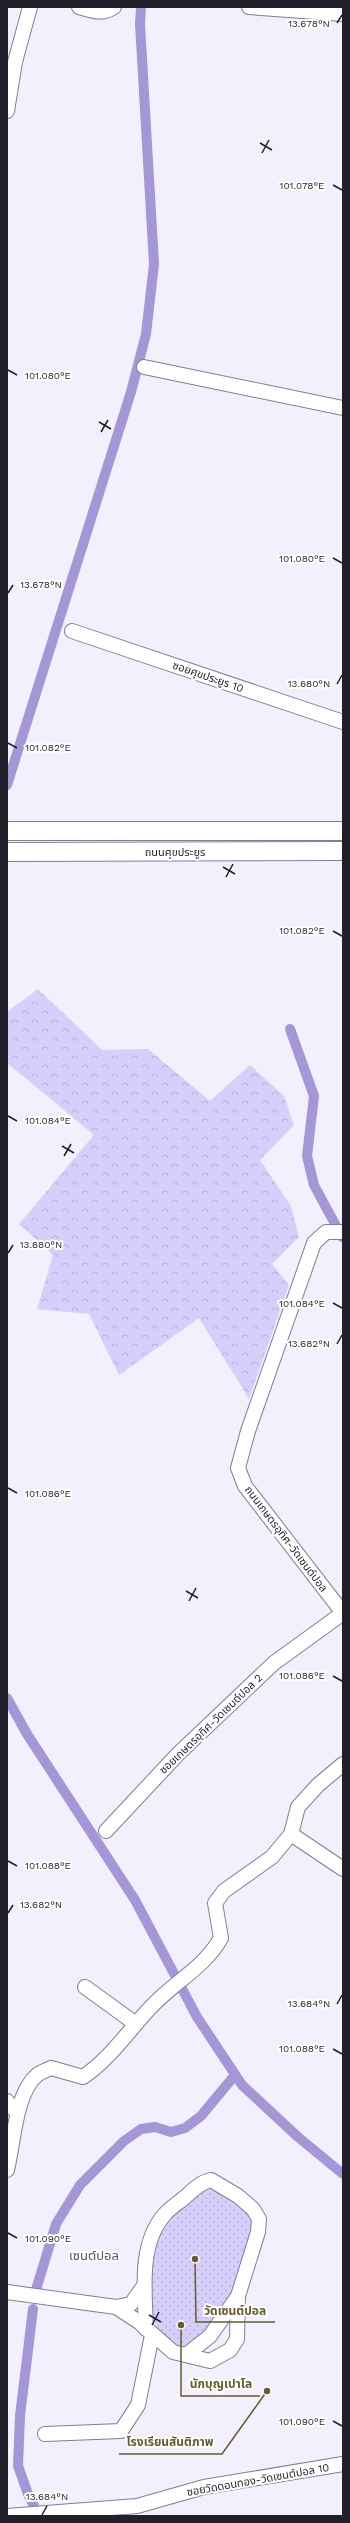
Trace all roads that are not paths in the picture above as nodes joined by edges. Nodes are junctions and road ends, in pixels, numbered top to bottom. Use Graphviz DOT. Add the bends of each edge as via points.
graph roads {
  1 [pos="30,7"];
  2 [pos="79,7"];
  3 [pos="114,7"];
  4 [pos="249,7"];
  5 [pos="343,14"];
  6 [pos="7,111"];
  7 [pos="144,367"];
  8 [pos="343,408"];
  9 [pos="72,631"];
  10 [pos="343,722"];
  11 [pos="7,831"];
  12 [pos="343,831"];
  13 [pos="7,852"];
  14 [pos="343,852"];
  15 [pos="343,1232"];
  16 [pos="343,1613"];
  17 [pos="343,1764"];
  18 [pos="106,1831"];
  19 [pos="291,1834"];
  20 [pos="343,1869"];
  21 [pos="85,1987"];
  22 [pos="136,2024"];
  23 [pos="7,2101"];
  24 [pos="17,2113"];
  25 [pos="7,2170"];
  26 [pos="143,2286"];
  27 [pos="7,2292"];
  28 [pos="238,2296"];
  29 [pos="116,2307"];
  30 [pos="149,2332"];
  31 [pos="186,2355"];
  32 [pos="45,2434"];
  33 [pos="343,2464"];
  34 [pos="7,2516"];
  1 -- 6 [label="street" via="15,62"];
  2 -- 3 [label="street" via="97,12 108,12"];
  4 -- 5 [label="street"];
  7 -- 8 [label="street"];
  9 -- 10 [label="street, ซอยศุขประยูร 10"];
  11 -- 12 [label="main road, ถนนศุขประยูร"];
  13 -- 14 [label="main road, ถนนศุขประยูร"];
  15 -- 16 [label="street, ถนนเกษตรอุทิศ-วัดเซนต์ปอล" via="326,1232 314,1243 248,1431 238,1468 245,1486"];
  16 -- 18 [label="street, ซอยเกษตรอุทิศ-วัดเซนต์ปอล 2" via="274,1663 178,1754"];
  17 -- 19 [label="street" via="318,1785 298,1807"];
  19 -- 20 [label="street"];
  19 -- 22 [label="street" via="272,1857 224,1891 215,1903 221,1938 213,1952 152,2005"];
  21 -- 22 [label="street"];
  22 -- 24 [label="street" via="96,2069 83,2077 51,2068 38,2074 23,2096"];
  23 -- 24 [label="street"];
  24 -- 25 [label="street" via="15,2138"];
  26 -- 28 [label="street" via="150,2248 157,2226 165,2213 200,2184 212,2180 238,2196 253,2209 259,2219 258,2232"];
  26 -- 29 [label="street" via="131,2304"];
  26 -- 30 [label="street"];
  27 -- 29 [label="street"];
  28 -- 31 [label="street" via="210,2336"];
  28 -- 31 [label="street" via="237,2339 230,2350 210,2361"];
  29 -- 30 [label="street"];
  30 -- 31 [label="street" via="173,2352"];
  30 -- 32 [label="street" via="138,2405 121,2431"];
  33 -- 34 [label="street, ซอยวัดดอนทอง-วัดเซนต์ปอล 10" via="204,2487 138,2506"];
}
